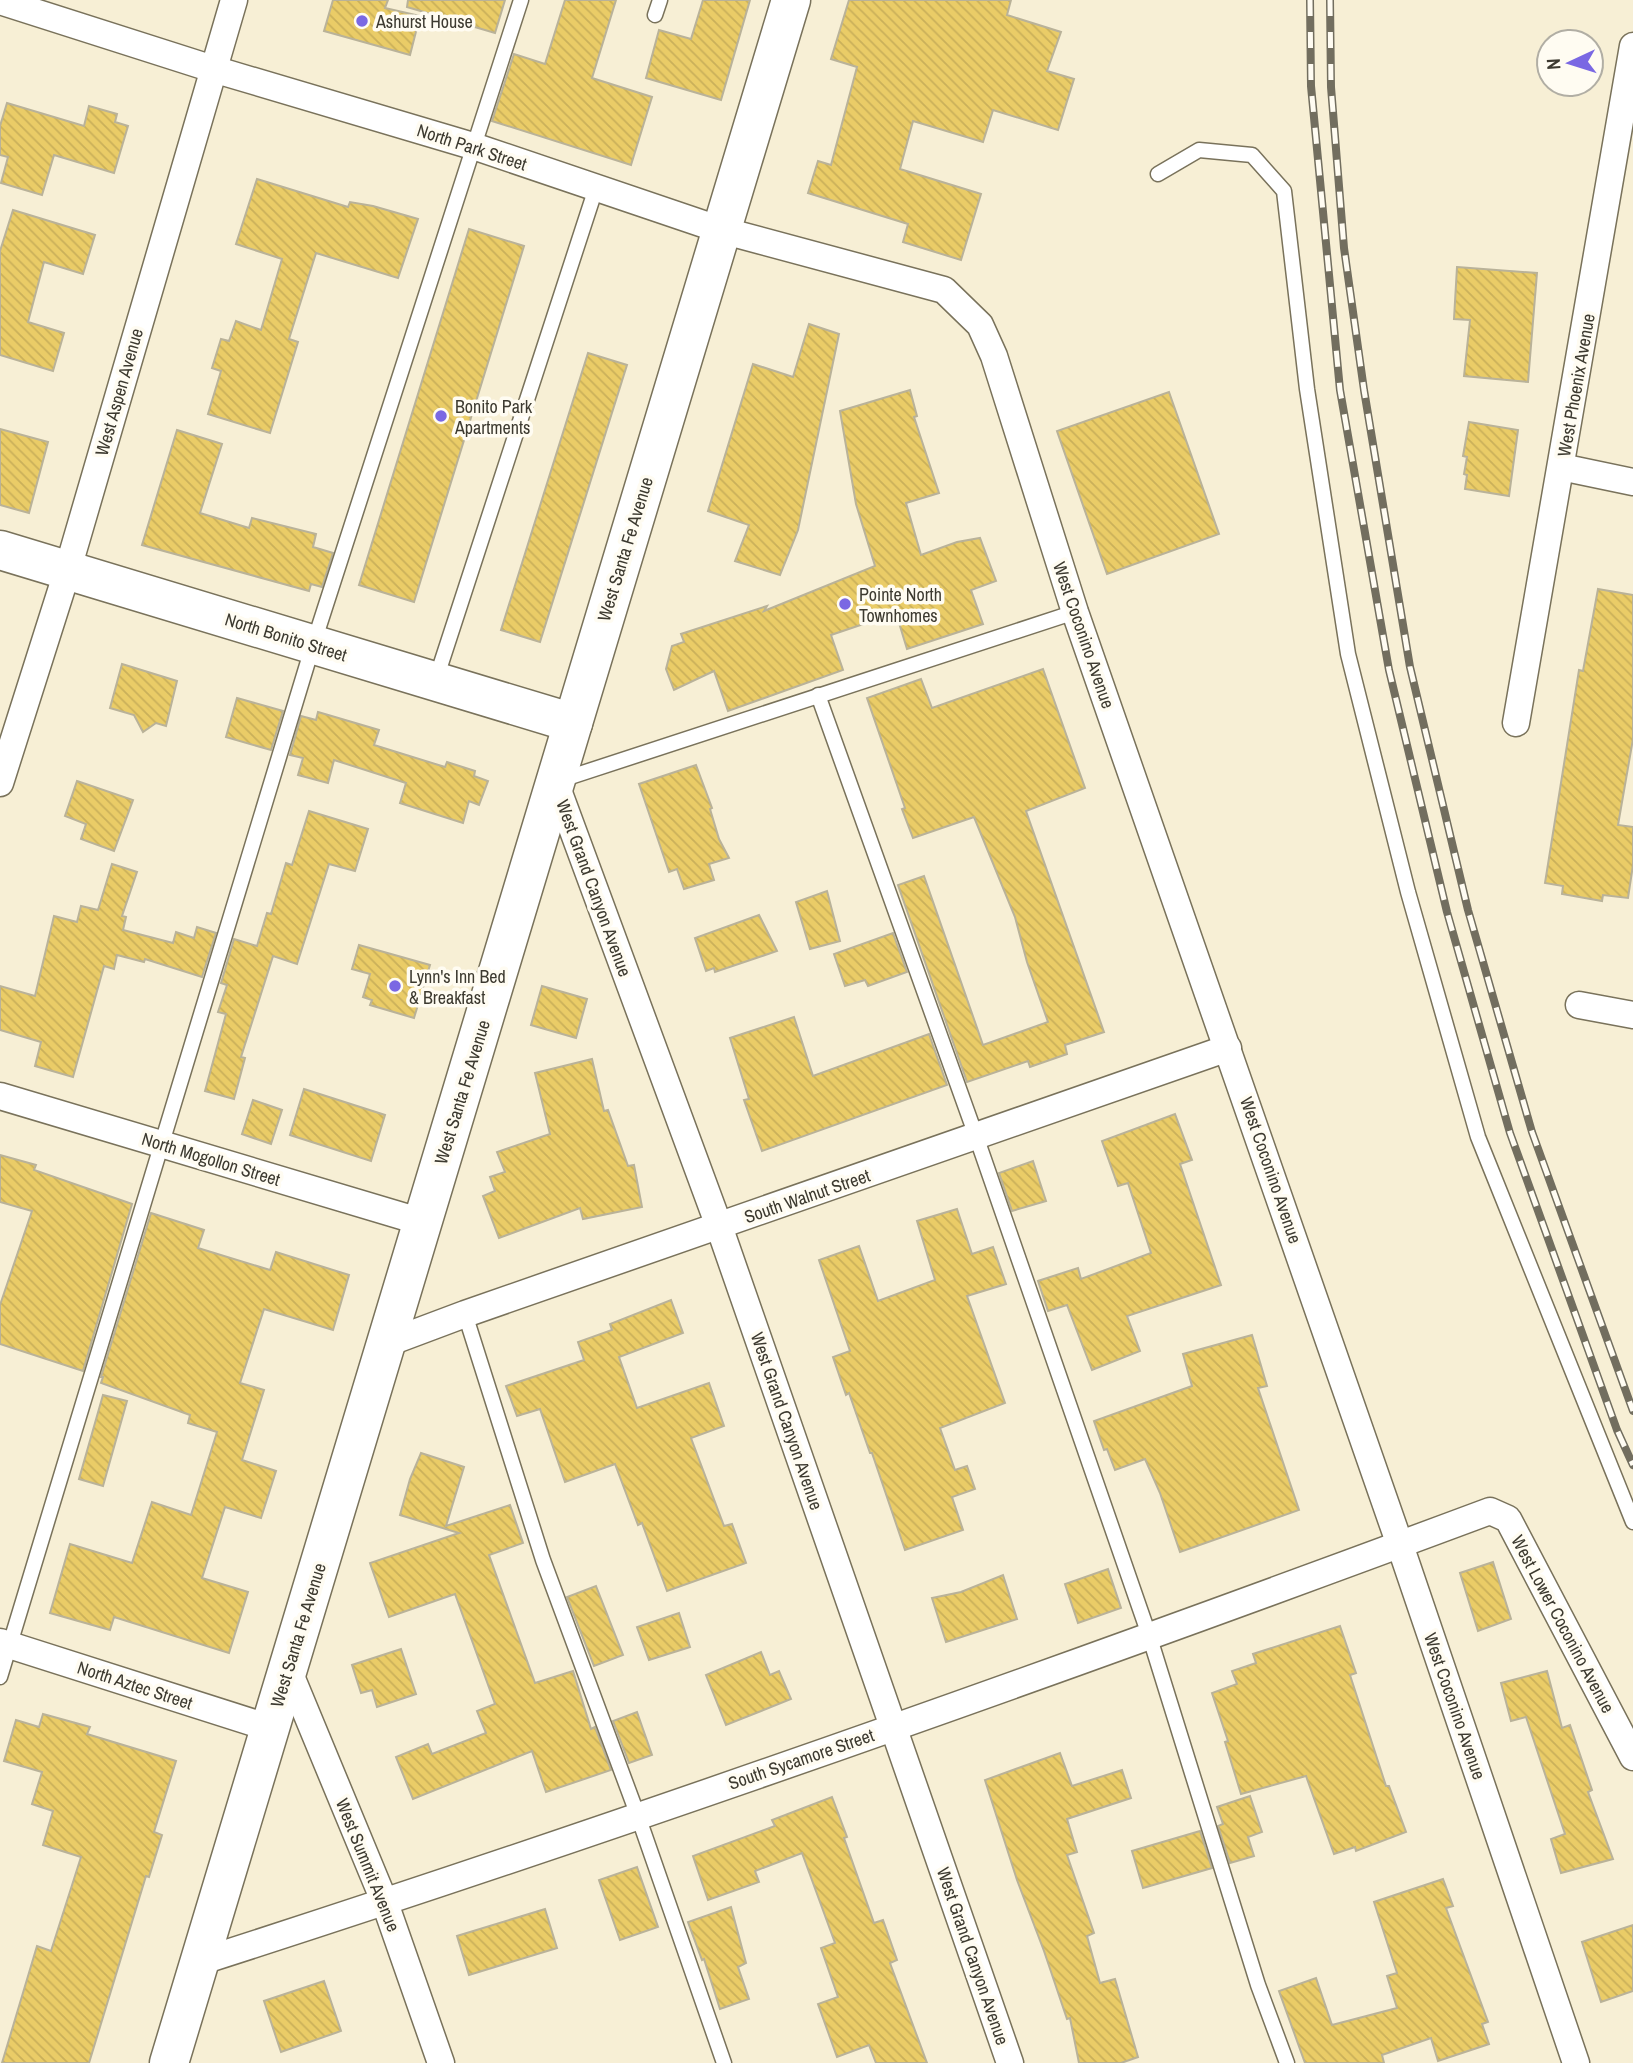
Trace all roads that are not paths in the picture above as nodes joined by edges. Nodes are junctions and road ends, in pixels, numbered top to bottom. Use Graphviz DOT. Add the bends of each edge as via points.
graph roads {
  1 [pos="234,0"];
  2 [pos="521,0"];
  3 [pos="660,0"];
  4 [pos="791,0"];
  5 [pos="0,1"];
  6 [pos="655,15"];
  7 [pos="1633,46"];
  8 [pos="213,69"];
  9 [pos="475,147"];
  10 [pos="1158,174"];
  11 [pos="596,188"];
  12 [pos="721,230"];
  13 [pos="944,290"];
  14 [pos="1562,467"];
  15 [pos="1633,482"];
  16 [pos="0,550"];
  17 [pos="67,572"];
  18 [pos="1075,612"];
  19 [pos="313,645"];
  20 [pos="435,682"];
  21 [pos="818,695"];
  22 [pos="573,723"];
  23 [pos="1516,723"];
  24 [pos="555,782"];
  25 [pos="0,783"];
  26 [pos="1579,1005"];
  27 [pos="1633,1015"];
  28 [pos="1228,1048"];
  29 [pos="0,1096"];
  30 [pos="976,1136"];
  31 [pos="162,1144"];
  32 [pos="422,1222"];
  33 [pos="719,1226"];
  34 [pos="465,1314"];
  35 [pos="385,1344"];
  36 [pos="1633,1522"];
  37 [pos="1400,1545"];
  38 [pos="1149,1635"];
  39 [pos="5,1644"];
  40 [pos="288,1669"];
  41 [pos="0,1677"];
  42 [pos="893,1727"];
  43 [pos="270,1728"];
  44 [pos="1633,1757"];
  45 [pos="638,1816"];
  46 [pos="385,1903"];
  47 [pos="199,1962"];
  48 [pos="169,2063"];
  49 [pos="441,2063"];
  50 [pos="724,2063"];
  51 [pos="1010,2063"];
  52 [pos="1287,2063"];
  53 [pos="1577,2063"];
  1 -- 8 [label="street, West Aspen Avenue"];
  2 -- 9 [label="lane"];
  3 -- 6 [label="lane"];
  4 -- 12 [label="street, West Santa Fe Avenue"];
  5 -- 8 [label="street, North Park Street"];
  7 -- 14 [label="street, West Phoenix Avenue"];
  8 -- 9 [label="street, North Park Street"];
  8 -- 17 [label="street, West Aspen Avenue"];
  9 -- 11 [label="street, North Park Street"];
  9 -- 19 [label="lane"];
  10 -- 36 [label="lane" via="1199,150 1252,155 1284,191 1307,389 1348,654 1408,892 1478,1137"];
  11 -- 12 [label="street, North Park Street"];
  11 -- 20 [label="lane"];
  12 -- 13 [label="street, North Park Street"];
  12 -- 22 [label="street, West Santa Fe Avenue"];
  13 -- 18 [label="street, West Coconino Avenue" via="980,325 994,356"];
  14 -- 15 [label="street"];
  14 -- 23 [label="street, West Phoenix Avenue"];
  16 -- 17 [label="street, North Bonito Street"];
  17 -- 19 [label="street, North Bonito Street"];
  17 -- 25 [label="street, West Aspen Avenue"];
  18 -- 21 [label="lane"];
  18 -- 28 [label="street, West Coconino Avenue"];
  19 -- 20 [label="street, North Bonito Street"];
  19 -- 31 [label="lane"];
  20 -- 22 [label="street, North Bonito Street"];
  21 -- 24 [label="lane"];
  21 -- 30 [label="lane"];
  22 -- 24 [label="street, West Santa Fe Avenue"];
  24 -- 32 [label="street, West Santa Fe Avenue"];
  24 -- 33 [label="street, West Grand Canyon Avenue"];
  26 -- 27 [label="street"];
  28 -- 30 [label="street, South Walnut Street"];
  28 -- 37 [label="street, West Coconino Avenue"];
  29 -- 31 [label="street, North Mogollon Street"];
  30 -- 33 [label="street, South Walnut Street"];
  30 -- 38 [label="lane"];
  31 -- 32 [label="street, North Mogollon Street"];
  31 -- 39 [label="lane"];
  32 -- 35 [label="street, West Santa Fe Avenue"];
  33 -- 34 [label="street, South Walnut Street"];
  33 -- 42 [label="street, West Grand Canyon Avenue"];
  34 -- 35 [label="street, South Walnut Street"];
  34 -- 45 [label="lane" via="543,1560"];
  35 -- 40 [label="street, West Santa Fe Avenue"];
  37 -- 38 [label="street, South Sycamore Street"];
  37 -- 44 [label="street, West Lower Coconino Avenue" via="1490,1511 1508,1519"];
  37 -- 53 [label="street, West Coconino Avenue"];
  38 -- 42 [label="street, South Sycamore Street"];
  38 -- 52 [label="lane" via="1258,1985"];
  39 -- 41 [label="lane"];
  39 -- 43 [label="street, North Aztec Street"];
  40 -- 43 [label="street, West Santa Fe Avenue"];
  40 -- 46 [label="street, West Summit Avenue"];
  42 -- 45 [label="street, South Sycamore Street"];
  42 -- 51 [label="street, West Grand Canyon Avenue"];
  43 -- 47 [label="street, West Santa Fe Avenue"];
  45 -- 46 [label="street, South Sycamore Street"];
  45 -- 50 [label="lane"];
  46 -- 47 [label="street, South Sycamore Street"];
  46 -- 49 [label="street, West Summit Avenue"];
  47 -- 48 [label="street, West Santa Fe Avenue"];
}
